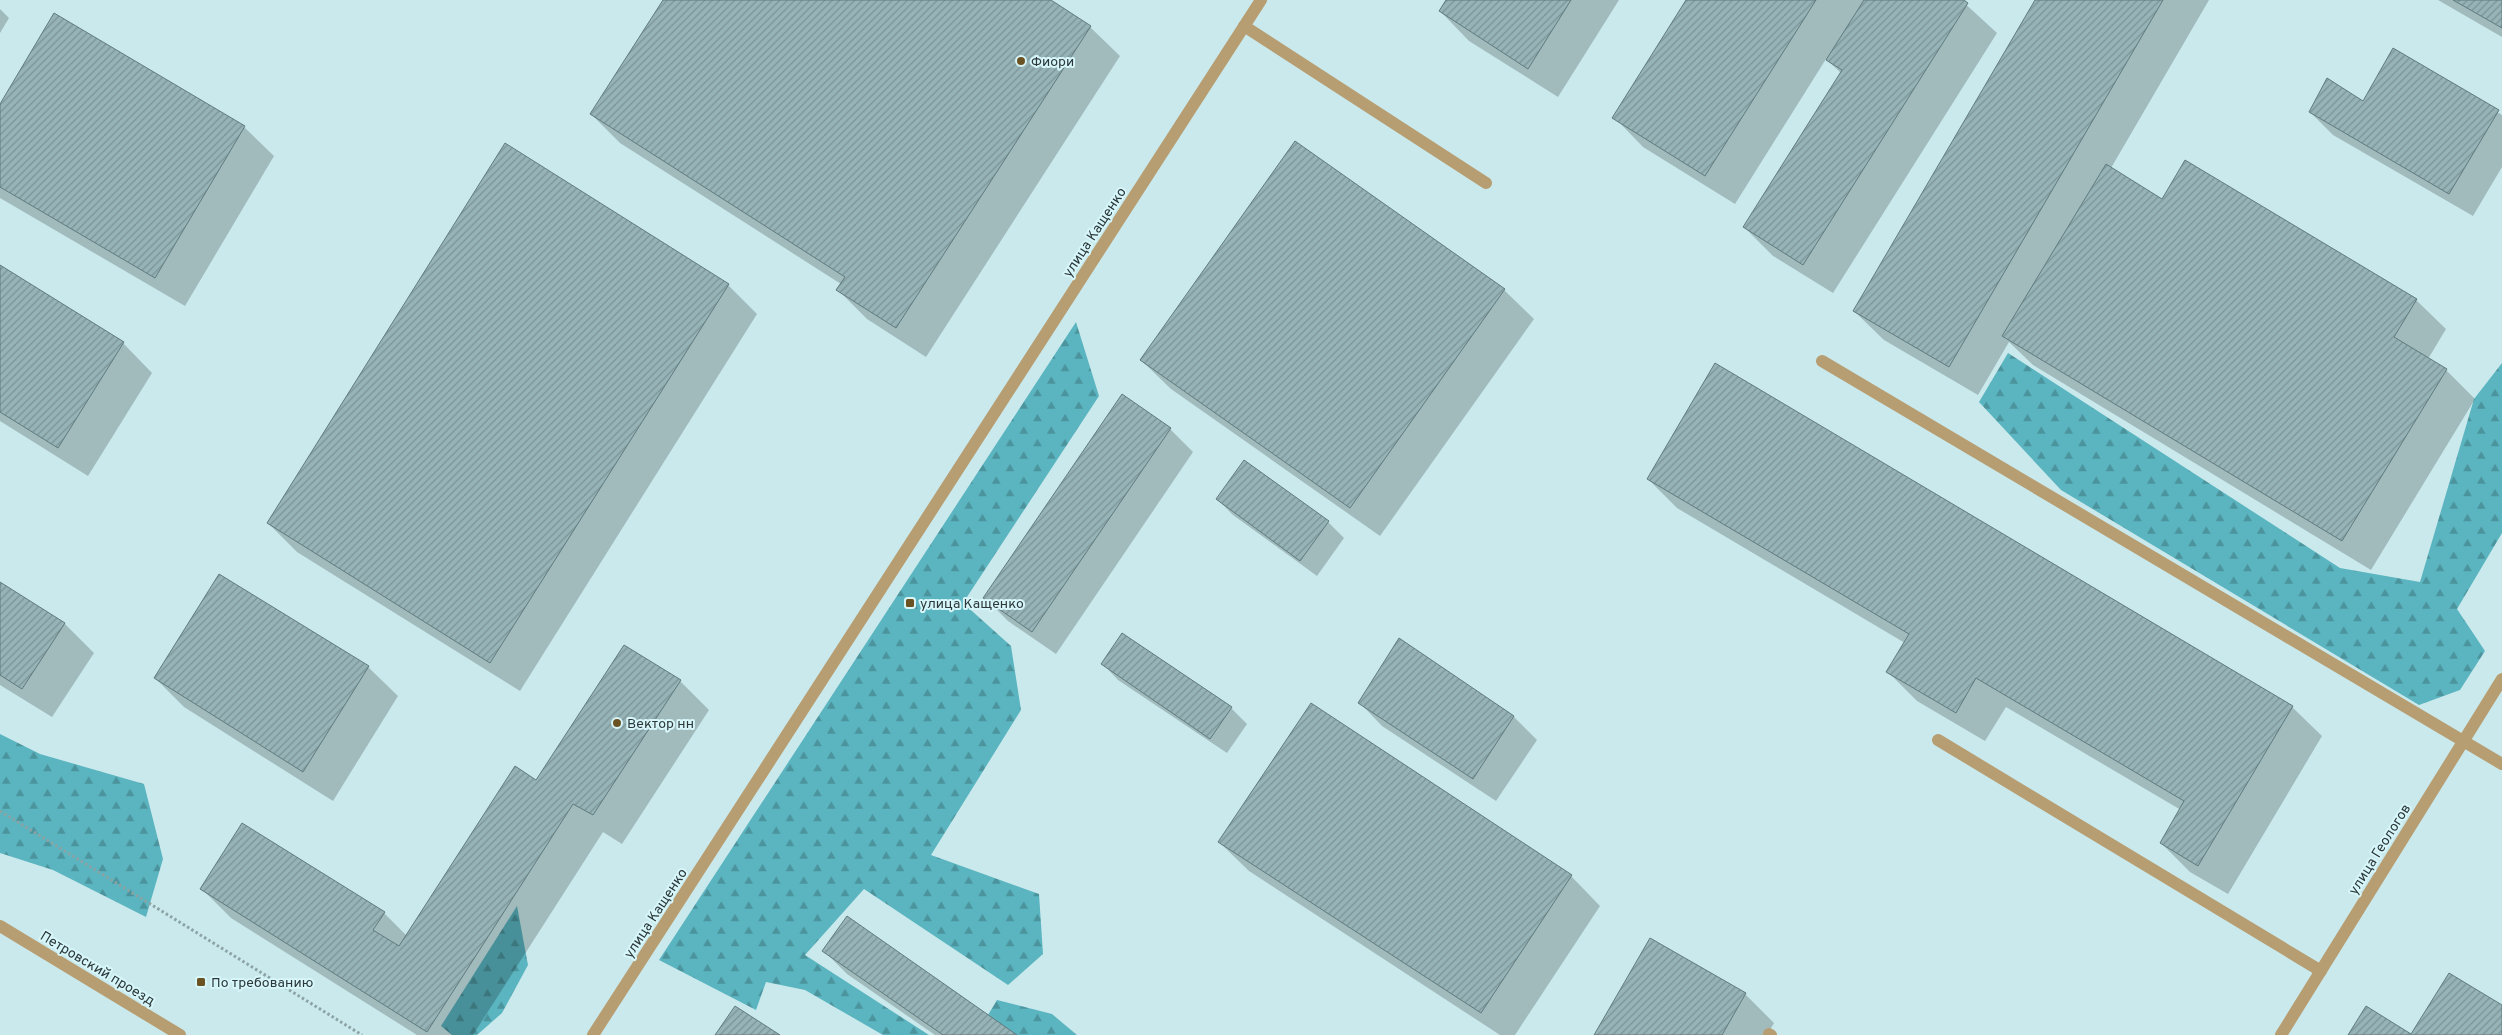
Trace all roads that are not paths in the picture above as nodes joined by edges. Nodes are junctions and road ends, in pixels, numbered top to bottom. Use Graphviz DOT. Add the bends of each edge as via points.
graph roads {
  1 [pos="1261,0"];
  2 [pos="1244,26"];
  3 [pos="1486,183"];
  4 [pos="1822,361"];
  5 [pos="2502,679"];
  6 [pos="1938,740"];
  7 [pos="2463,742"];
  8 [pos="2502,764"];
  9 [pos="0,926"];
  10 [pos="2321,971"];
  11 [pos="179,1035"];
  12 [pos="593,1035"];
  13 [pos="2281,1035"];
  1 -- 2 [label="street, улица Кащенко"];
  2 -- 3 [label="street"];
  2 -- 12 [label="street, улица Кащенко"];
  4 -- 7 [label="street"];
  5 -- 7 [label="street, улица Геологов"];
  6 -- 10 [label="street"];
  7 -- 8 [label="street"];
  7 -- 10 [label="street, улица Геологов"];
  9 -- 11 [label="street, Петровский проезд"];
  10 -- 13 [label="street, улица Геологов"];
}
